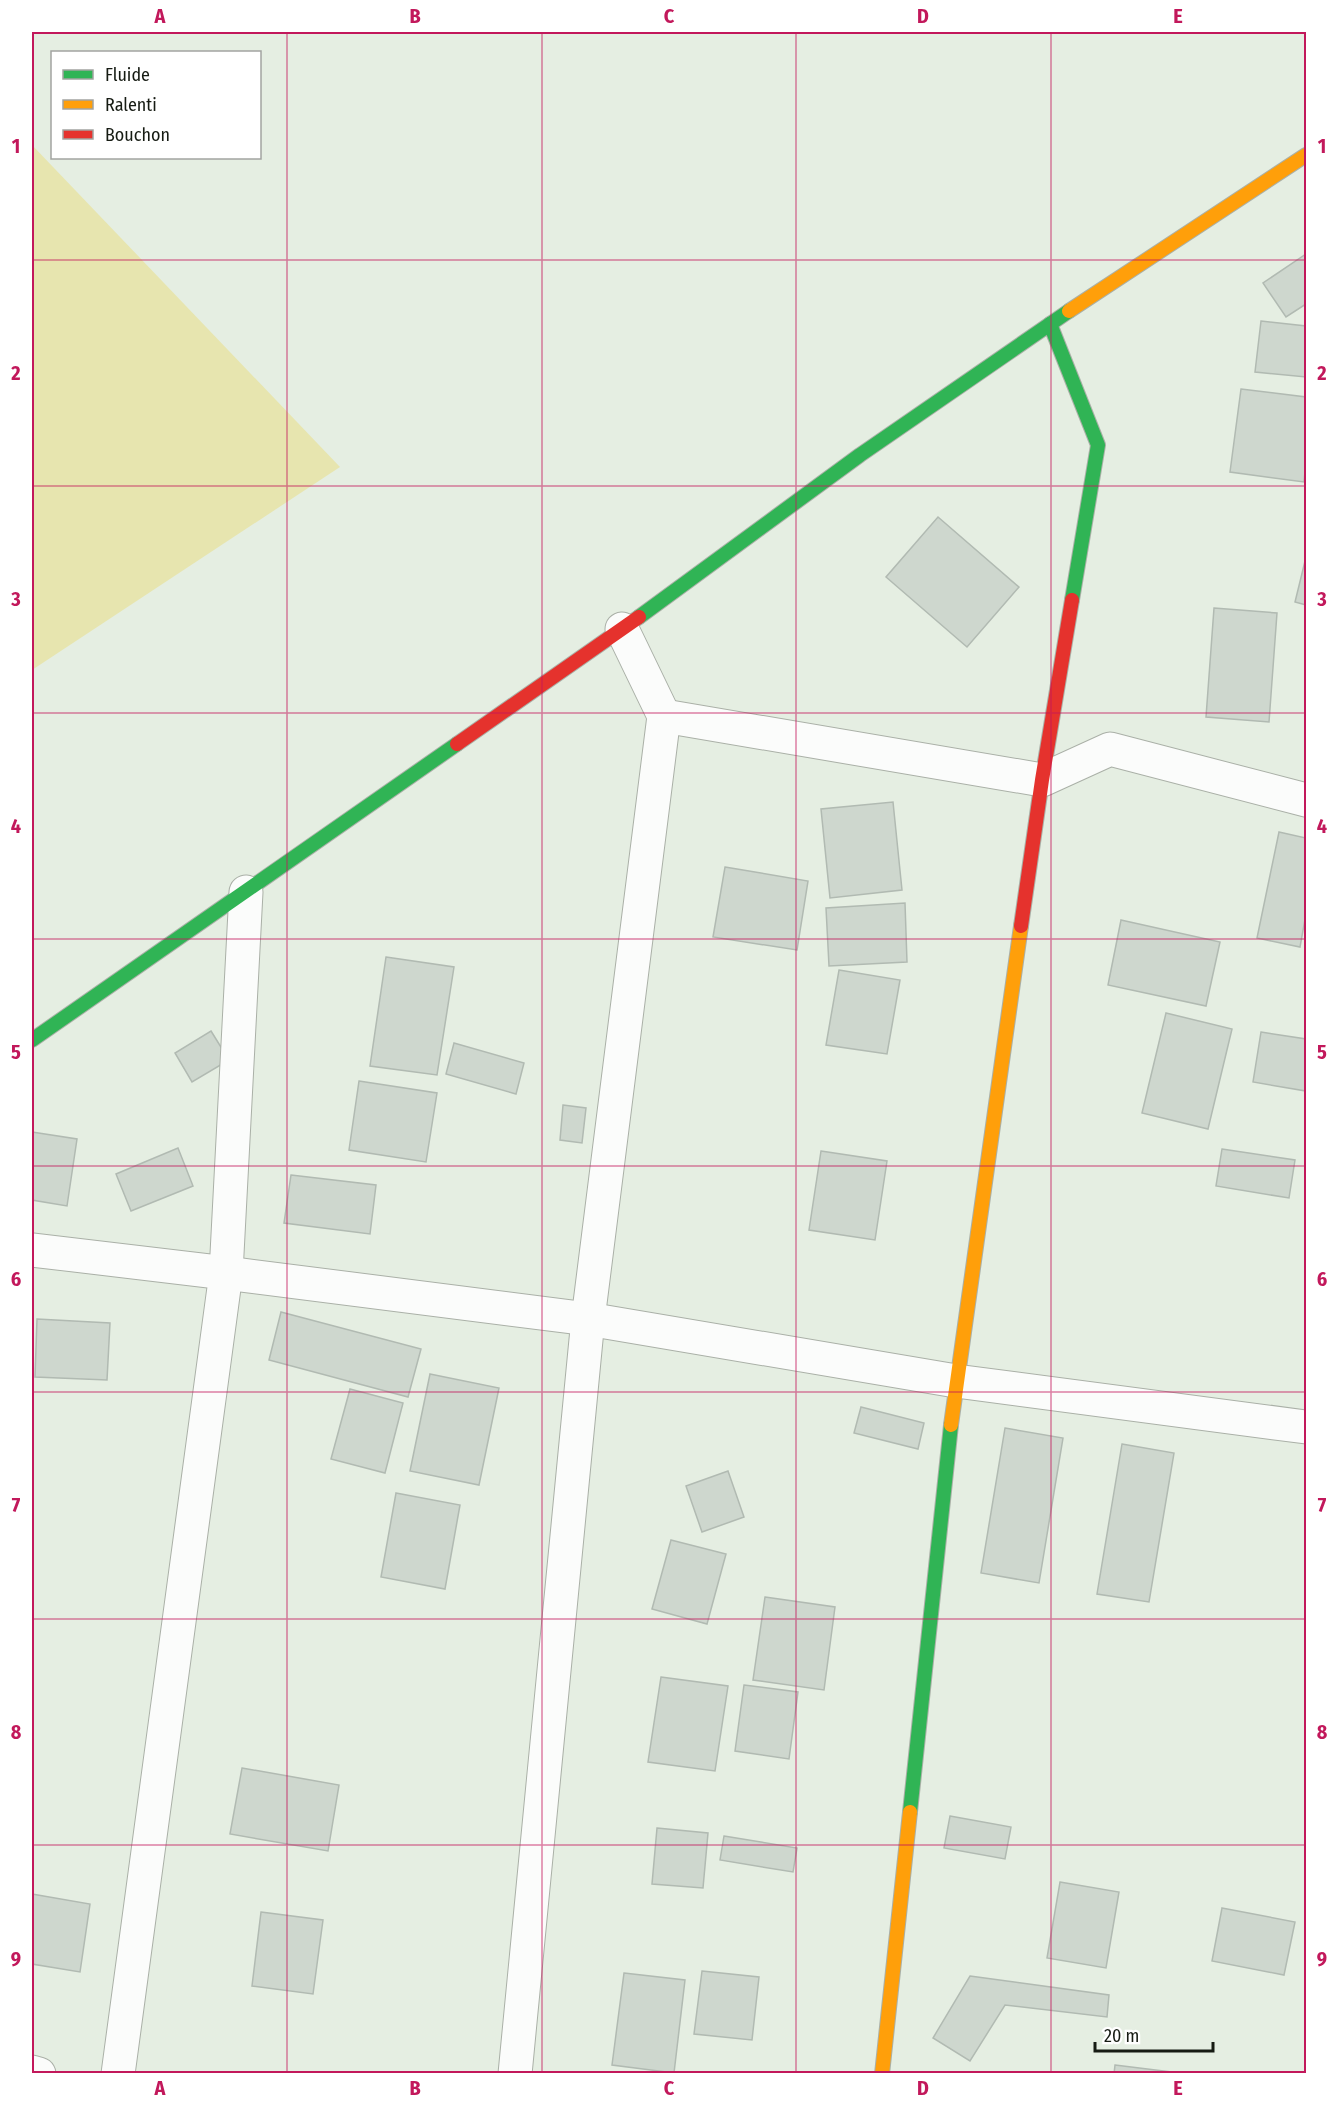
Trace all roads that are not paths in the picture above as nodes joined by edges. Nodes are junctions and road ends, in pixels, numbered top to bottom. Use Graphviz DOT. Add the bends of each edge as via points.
graph roads {
  1 [pos="1306,155"];
  2 [pos="1050,324"];
  3 [pos="622,629"];
  4 [pos="664,716"];
  5 [pos="1042,780"];
  6 [pos="1306,800"];
  7 [pos="246,892"];
  8 [pos="32,1040"];
  9 [pos="32,1250"];
  10 [pos="226,1273"];
  11 [pos="588,1319"];
  12 [pos="956,1381"];
  13 [pos="1306,1427"];
  14 [pos="32,2073"];
  15 [pos="39,2073"];
  16 [pos="118,2073"];
  17 [pos="515,2073"];
  18 [pos="882,2073"];
  1 -- 2 [label="street"];
  2 -- 3 [label="street" via="860,455"];
  2 -- 5 [label="street" via="1098,445"];
  3 -- 4 [label="street"];
  3 -- 7 [label="street"];
  4 -- 5 [label="street"];
  4 -- 11 [label="street"];
  5 -- 6 [label="street" via="1110,749"];
  5 -- 12 [label="street"];
  7 -- 8 [label="street"];
  7 -- 10 [label="street"];
  9 -- 10 [label="street"];
  10 -- 11 [label="street"];
  10 -- 16 [label="street"];
  11 -- 12 [label="street"];
  11 -- 17 [label="street"];
  12 -- 13 [label="street"];
  12 -- 18 [label="street"];
  14 -- 15 [label="street"];
}
